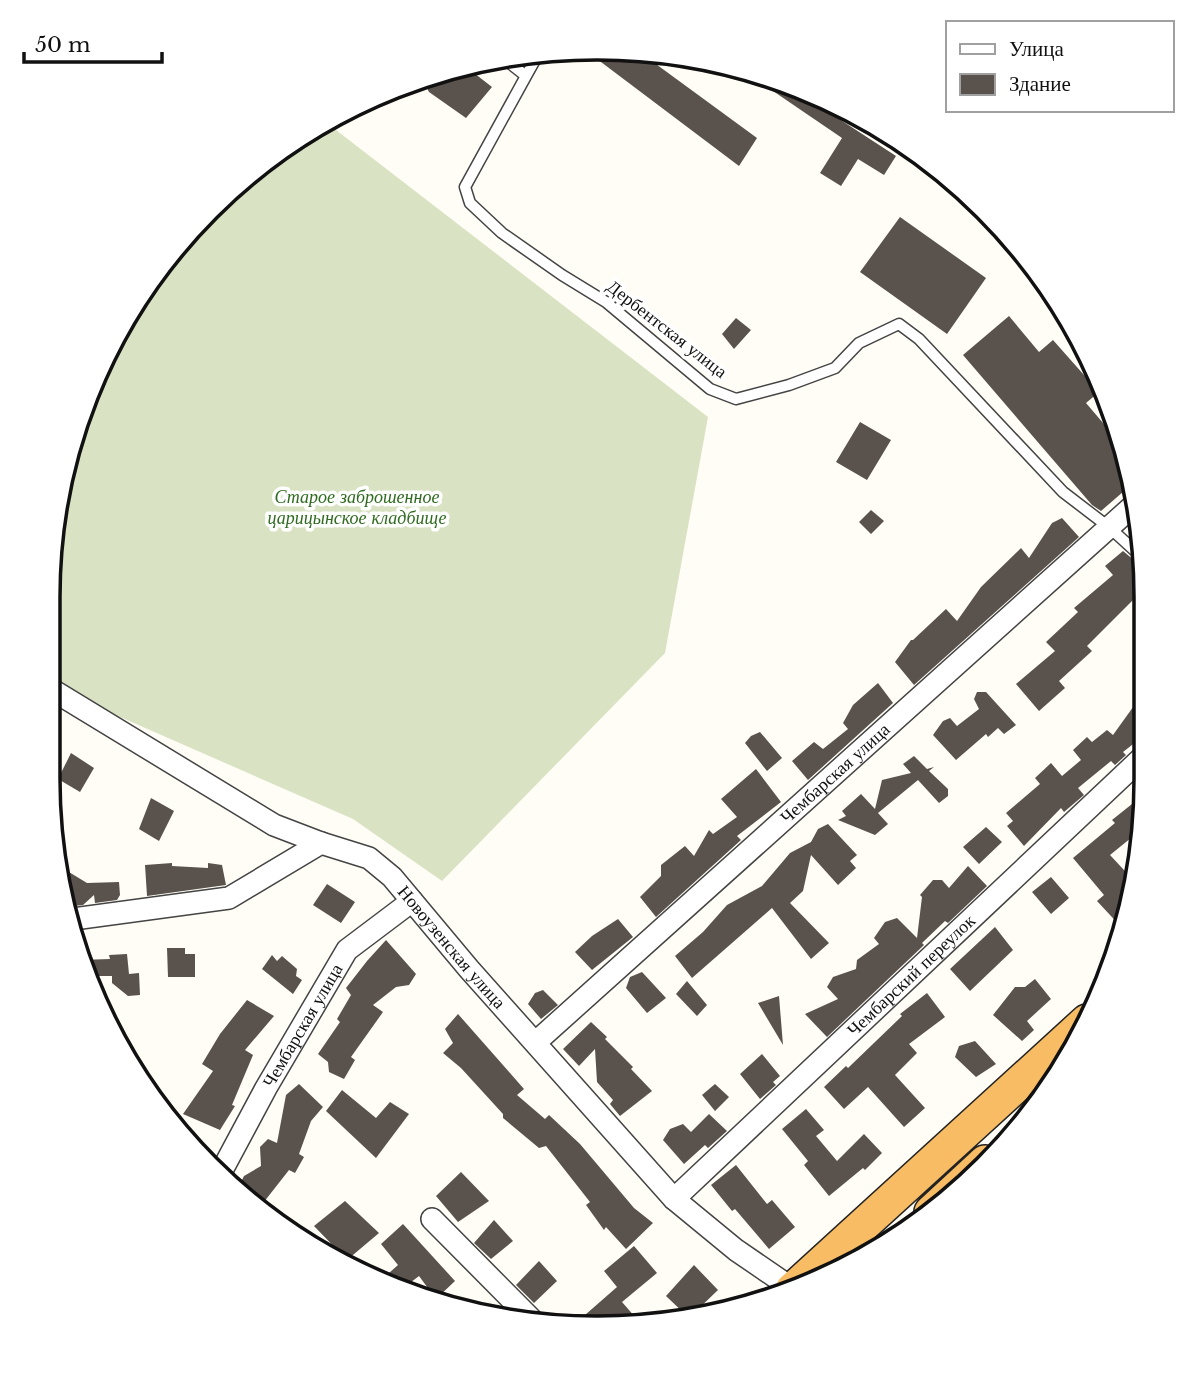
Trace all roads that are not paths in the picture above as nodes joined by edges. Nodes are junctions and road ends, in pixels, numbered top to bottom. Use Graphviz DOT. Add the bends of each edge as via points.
graph roads {
  1 [pos="533,63"];
  2 [pos="514,66"];
  3 [pos="526,76"];
  4 [pos="1127,512"];
  5 [pos="1110,528"];
  6 [pos="1132,547"];
  7 [pos="60,695"];
  8 [pos="1134,765"];
  9 [pos="320,843"];
  10 [pos="412,901"];
  11 [pos="78,918"];
  12 [pos="1066,1041"];
  13 [pos="536,1042"];
  14 [pos="224,1165"];
  15 [pos="674,1199"];
  16 [pos="432,1219"];
  17 [pos="814,1270"];
  18 [pos="782,1283"];
  19 [pos="522,1310"];
  1 -- 3 [label="lane"];
  2 -- 3 [label="lane"];
  3 -- 5 [label="lane, Дербентская улица" via="465,187 470,204 502,233 606,302 710,389 736,399 835,368 859,343 899,324 919,339 1063,492"];
  4 -- 5 [label="street, Чембарская улица"];
  5 -- 6 [label="lane"];
  5 -- 13 [label="street, Чембарская улица"];
  7 -- 9 [label="street, Новоузенская улица" via="274,825"];
  8 -- 15 [label="street, Чембарский переулок"];
  9 -- 10 [label="street, Новоузенская улица" via="369,858"];
  9 -- 11 [label="street" via="229,898"];
  10 -- 13 [label="street, Новоузенская улица"];
  10 -- 14 [label="street, Чембарская улица" via="347,950"];
  12 -- 17 [label="highway"];
  13 -- 15 [label="street, Новоузенская улица"];
  15 -- 18 [label="street, Новоузенская улица"];
  16 -- 19 [label="street"];
}
